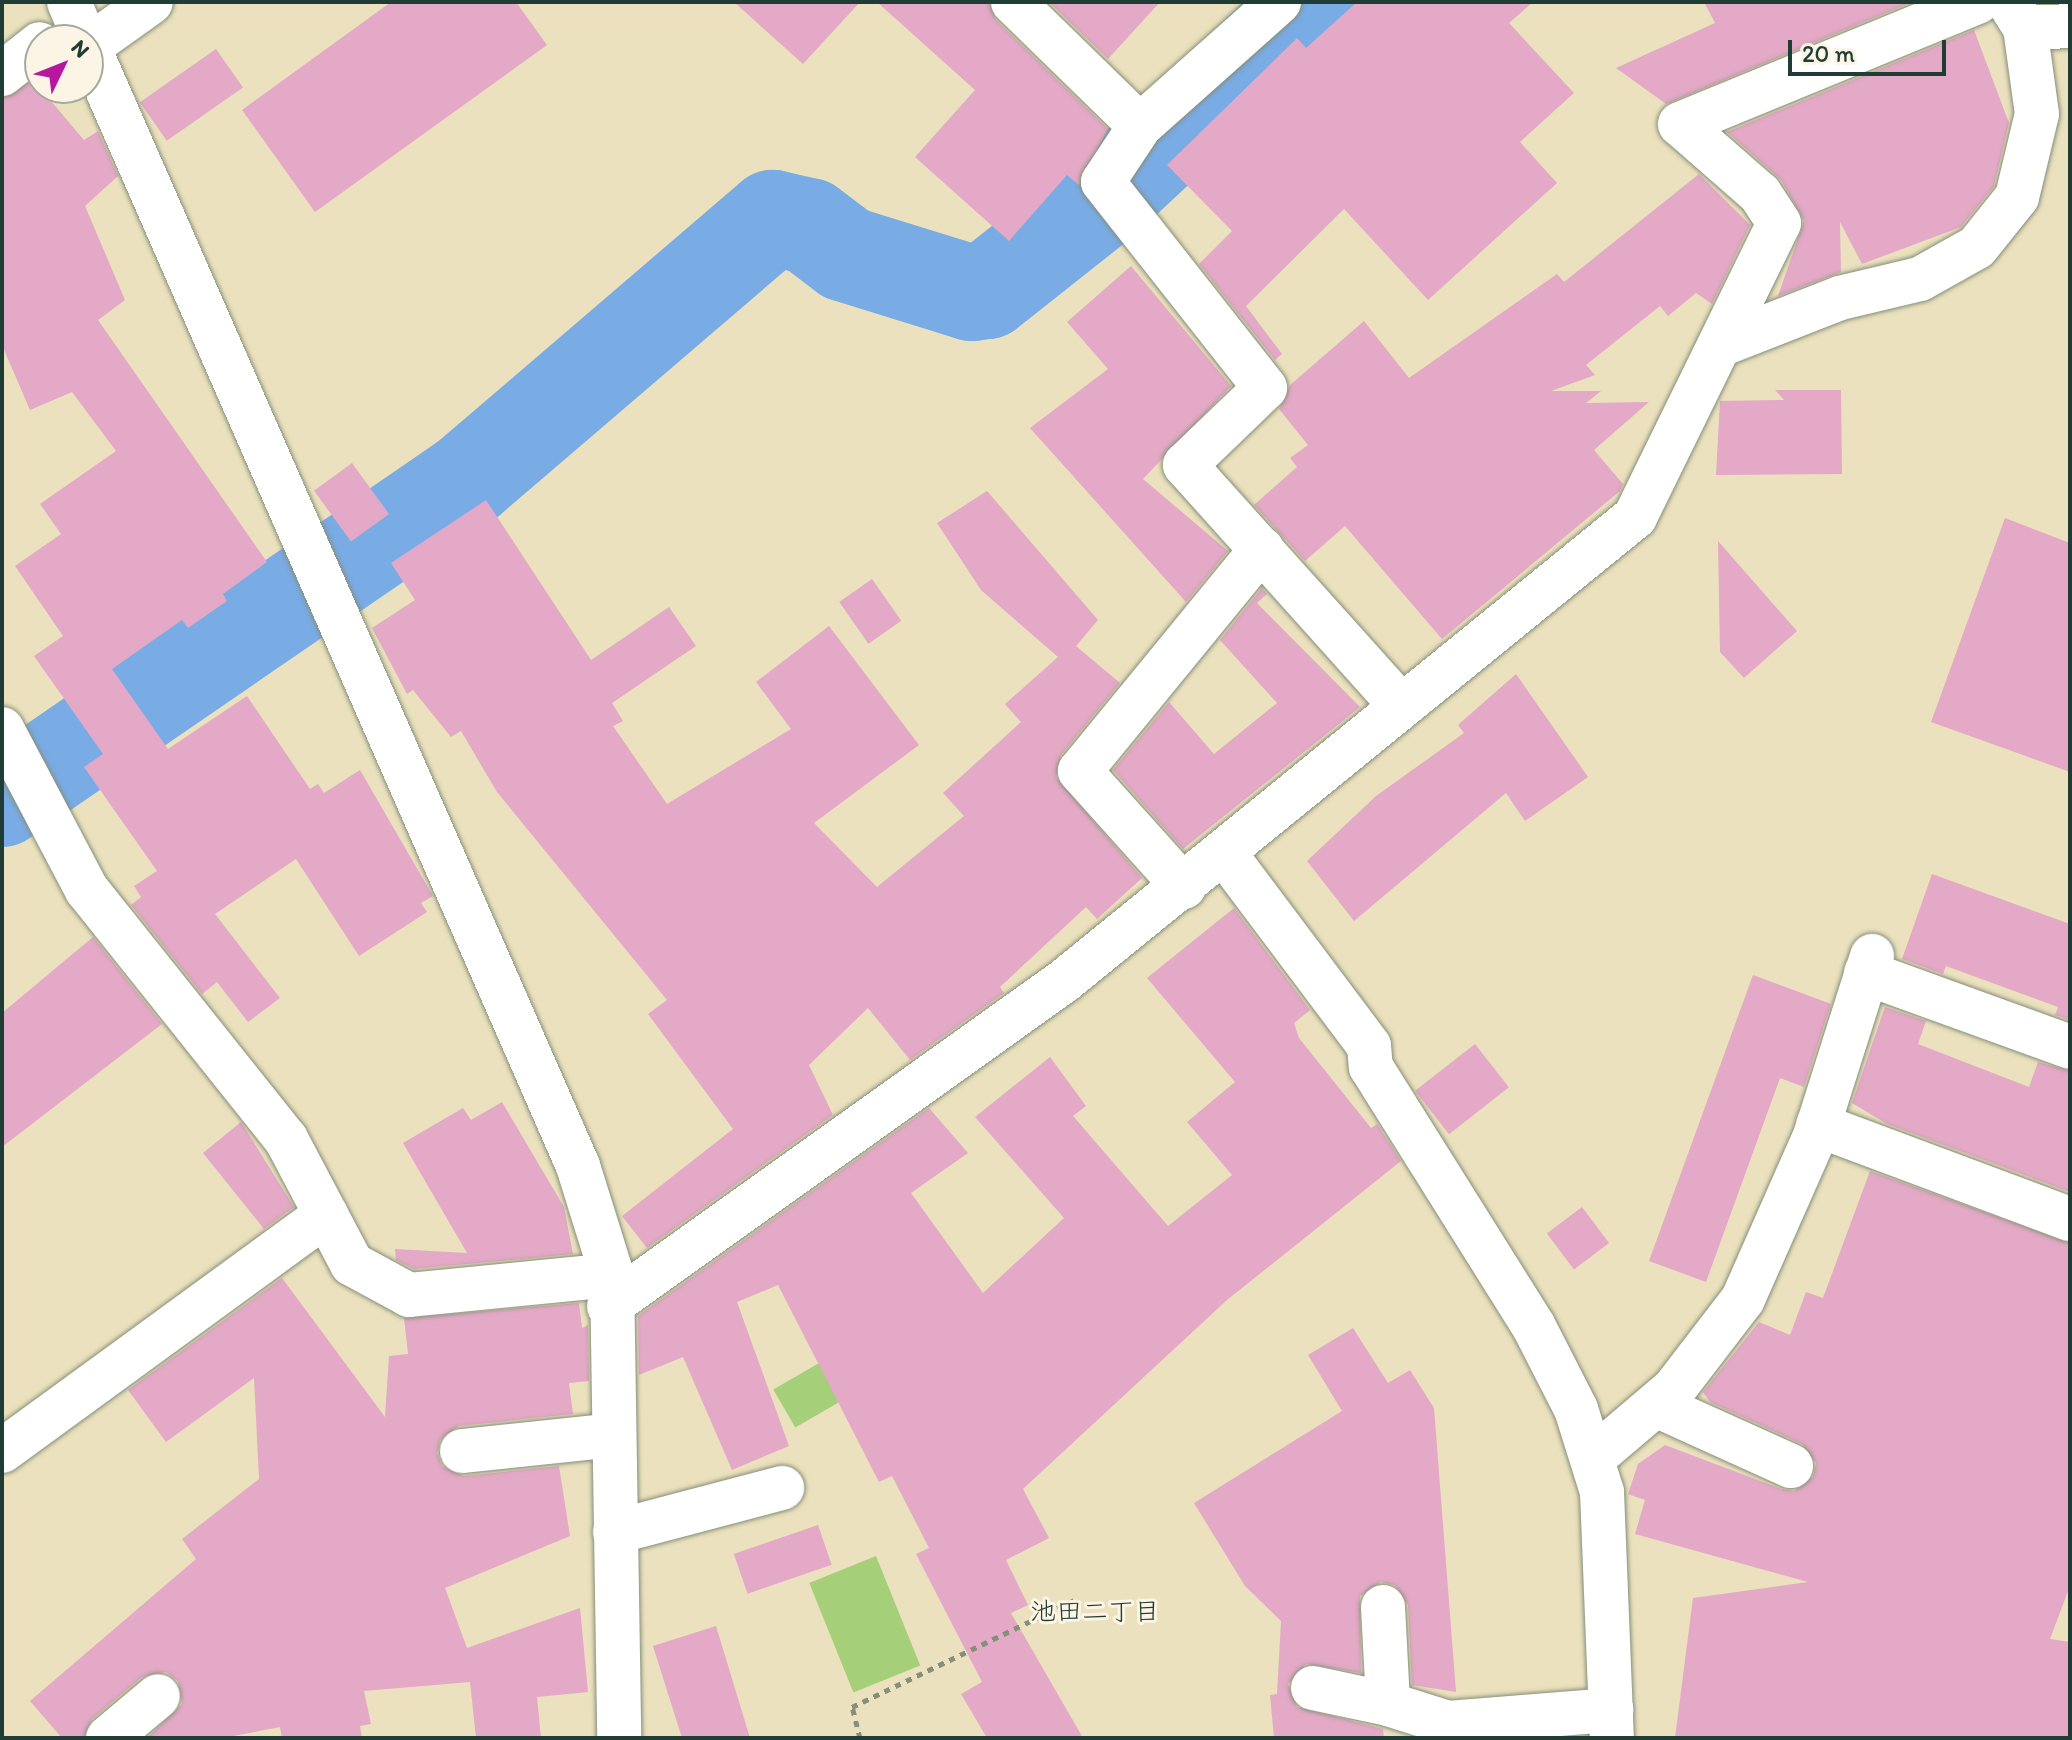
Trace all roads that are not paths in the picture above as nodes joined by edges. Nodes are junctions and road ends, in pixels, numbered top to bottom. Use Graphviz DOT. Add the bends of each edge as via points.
graph roads {
  1 [pos="151,2"];
  2 [pos="1013,2"];
  3 [pos="1279,2"];
  4 [pos="1978,2"];
  5 [pos="2017,15"];
  6 [pos="94,24"];
  7 [pos="2070,26"];
  8 [pos="24,61"];
  9 [pos="2,74"];
  10 [pos="102,104"];
  11 [pos="1140,126"];
  12 [pos="1720,345"];
  13 [pos="1262,549"];
  14 [pos="1401,706"];
  15 [pos="2,729"];
  16 [pos="1225,854"];
  17 [pos="1184,887"];
  18 [pos="2070,1047"];
  19 [pos="1818,1125"];
  20 [pos="326,1215"];
  21 [pos="2070,1219"];
  22 [pos="611,1290"];
  23 [pos="1658,1406"];
  24 [pos="613,1435"];
  25 [pos="2,1451"];
  26 [pos="462,1451"];
  27 [pos="1594,1457"];
  28 [pos="1791,1466"];
  29 [pos="782,1488"];
  30 [pos="615,1532"];
  31 [pos="1383,1607"];
  32 [pos="1313,1688"];
  33 [pos="158,1696"];
  34 [pos="1388,1704"];
  35 [pos="1612,1724"];
  36 [pos="108,1738"];
  37 [pos="619,1738"];
  1 -- 6 [label="street"];
  2 -- 11 [label="street"];
  3 -- 11 [label="street"];
  4 -- 12 [label="street" via="1680,124 1760,194 1779,223"];
  5 -- 7 [label="street"];
  5 -- 12 [label="street" via="2037,114 2017,197 1977,247 1920,279 1840,298"];
  8 -- 9 [label="street"];
  10 -- 22 [label="street" via="578,1166"];
  11 -- 13 [label="street" via="1113,193 1265,388 1185,465"];
  12 -- 14 [label="street" via="1635,517"];
  13 -- 14 [label="street"];
  13 -- 17 [label="street" via="1080,771"];
  14 -- 16 [label="street"];
  15 -- 20 [label="street" via="87,890 286,1139"];
  16 -- 17 [label="street"];
  16 -- 27 [label="street" via="1369,1046 1371,1067 1533,1325"];
  17 -- 22 [label="street" via="1064,981"];
  18 -- 19 [label="street" via="1869,964"];
  19 -- 21 [label="street"];
  19 -- 23 [label="street" via="1743,1299"];
  20 -- 22 [label="street" via="352,1264 409,1295"];
  20 -- 25 [label="street"];
  22 -- 24 [label="street"];
  23 -- 27 [label="street"];
  23 -- 28 [label="street"];
  24 -- 26 [label="street"];
  24 -- 30 [label="street"];
  27 -- 35 [label="street"];
  29 -- 30 [label="street"];
  30 -- 37 [label="street"];
  31 -- 34 [label="street"];
  32 -- 34 [label="street"];
  33 -- 36 [label="street"];
  34 -- 35 [label="street" via="1448,1723"];
}
